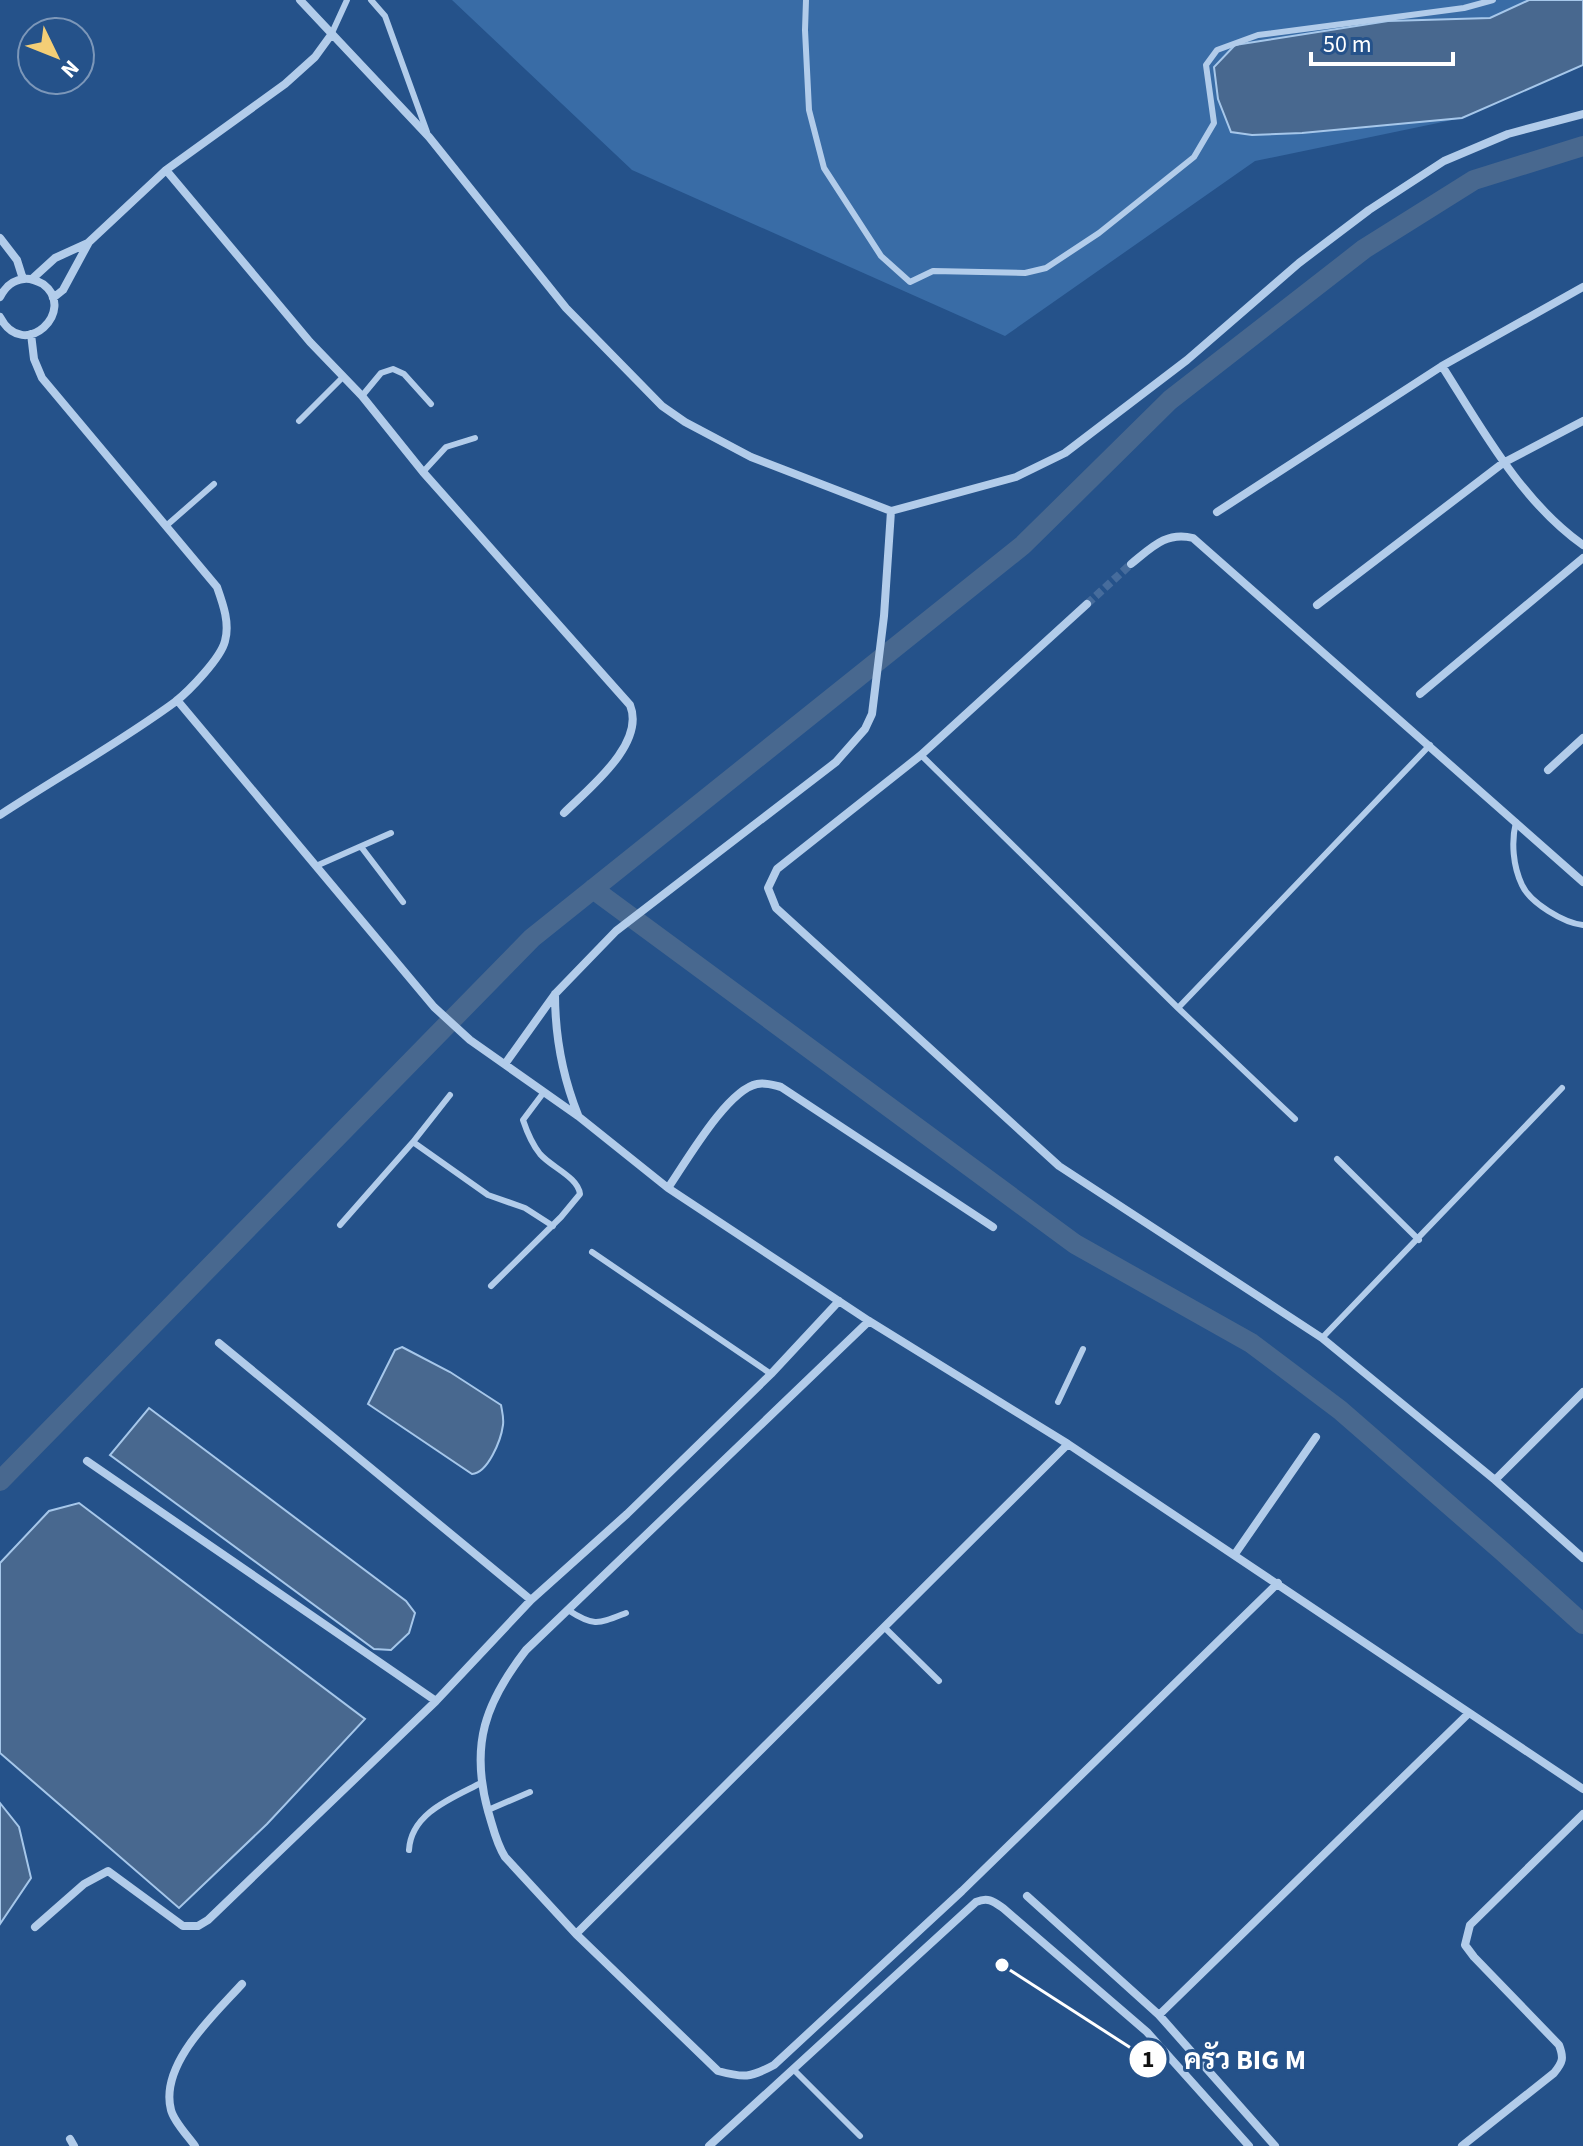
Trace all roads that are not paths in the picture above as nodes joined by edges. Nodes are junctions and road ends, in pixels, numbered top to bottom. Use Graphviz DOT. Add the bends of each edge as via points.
graph roads {
  1 [pos="300,0"];
  2 [pos="347,0"];
  3 [pos="371,0"];
  4 [pos="806,0"];
  5 [pos="1493,0"];
  6 [pos="331,35"];
  7 [pos="1583,114"];
  8 [pos="429,137"];
  9 [pos="166,170"];
  10 [pos="0,238"];
  11 [pos="89,242"];
  12 [pos="28,279"];
  13 [pos="1583,287"];
  14 [pos="0,297"];
  15 [pos="53,298"];
  16 [pos="0,317"];
  17 [pos="31,334"];
  18 [pos="1442,366"];
  19 [pos="343,377"];
  20 [pos="362,396"];
  21 [pos="431,404"];
  22 [pos="299,421"];
  23 [pos="1583,421"];
  24 [pos="475,438"];
  25 [pos="1503,463"];
  26 [pos="423,472"];
  27 [pos="214,484"];
  28 [pos="891,511"];
  29 [pos="1217,512"];
  30 [pos="166,526"];
  31 [pos="1583,545"];
  32 [pos="1583,558"];
  33 [pos="1131,564"];
  34 [pos="1087,604"];
  35 [pos="1317,605"];
  36 [pos="1420,694"];
  37 [pos="177,700"];
  38 [pos="1583,738"];
  39 [pos="1430,745"];
  40 [pos="921,755"];
  41 [pos="1548,770"];
  42 [pos="564,813"];
  43 [pos="0,815"];
  44 [pos="1516,822"];
  45 [pos="391,833"];
  46 [pos="362,848"];
  47 [pos="316,866"];
  48 [pos="1583,882"];
  49 [pos="403,902"];
  50 [pos="1583,925"];
  51 [pos="555,994"];
  52 [pos="1178,1008"];
  53 [pos="505,1064"];
  54 [pos="1562,1088"];
  55 [pos="544,1092"];
  56 [pos="450,1095"];
  57 [pos="578,1116"];
  58 [pos="1295,1119"];
  59 [pos="413,1142"];
  60 [pos="1337,1159"];
  61 [pos="668,1188"];
  62 [pos="340,1225"];
  63 [pos="553,1226"];
  64 [pos="993,1227"];
  65 [pos="1419,1240"];
  66 [pos="592,1252"];
  67 [pos="491,1286"];
  68 [pos="839,1301"];
  69 [pos="869,1321"];
  70 [pos="1322,1338"];
  71 [pos="219,1343"];
  72 [pos="1083,1349"];
  73 [pos="771,1374"];
  74 [pos="1583,1392"];
  75 [pos="1058,1402"];
  76 [pos="1316,1437"];
  77 [pos="1068,1444"];
  78 [pos="87,1461"];
  79 [pos="1495,1480"];
  80 [pos="1235,1554"];
  81 [pos="1583,1558"];
  82 [pos="1278,1583"];
  83 [pos="531,1600"];
  84 [pos="568,1610"];
  85 [pos="626,1613"];
  86 [pos="885,1628"];
  87 [pos="939,1681"];
  88 [pos="436,1701"];
  89 [pos="1469,1713"];
  90 [pos="481,1783"];
  91 [pos="1583,1789"];
  92 [pos="530,1792"];
  93 [pos="488,1810"];
  94 [pos="1583,1814"];
  95 [pos="409,1850"];
  96 [pos="1027,1896"];
  97 [pos="35,1927"];
  98 [pos="576,1934"];
  99 [pos="242,1984"];
  100 [pos="1159,2015"];
  101 [pos="793,2069"];
  102 [pos="860,2136"];
  103 [pos="195,2146"];
  104 [pos="709,2146"];
  105 [pos="1249,2146"];
  106 [pos="1275,2146"];
  107 [pos="1462,2146"];
  1 -- 6 [label="street"];
  2 -- 6 [label="lane"];
  3 -- 8 [label="lane" via="385,16"];
  4 -- 5 [label="lane" via="809,110 824,168 881,256 910,282 933,271 1025,273 1046,268 1099,233 1194,157 1214,123 1206,65 1217,50 1258,35"];
  6 -- 8 [label="street"];
  6 -- 9 [label="street" via="285,84"];
  7 -- 28 [label="street" via="1508,134 1444,161 1369,210 1065,453 1016,477"];
  8 -- 28 [label="street" via="566,308 662,406 751,457"];
  9 -- 11 [label="street"];
  9 -- 19 [label="street"];
  10 -- 12 [label="street"];
  11 -- 12 [label="street"];
  11 -- 15 [label="street" via="63,290"];
  12 -- 14 [label="street" via="7,286"];
  12 -- 15 [label="street" via="48,289"];
  13 -- 18 [label="street"];
  15 -- 17 [label="street" via="48,325"];
  16 -- 17 [label="street" via="13,332"];
  17 -- 30 [label="street" via="42,378"];
  18 -- 25 [label="street"];
  18 -- 29 [label="street"];
  19 -- 20 [label="street"];
  19 -- 22 [label="lane"];
  20 -- 21 [label="lane" via="381,373 393,369"];
  20 -- 26 [label="street"];
  23 -- 25 [label="street"];
  24 -- 26 [label="lane" via="446,447"];
  25 -- 31 [label="street" via="1562,530"];
  25 -- 35 [label="street"];
  26 -- 42 [label="street" via="634,713 628,742 618,758"];
  27 -- 30 [label="lane"];
  28 -- 51 [label="street" via="884,616 872,714 865,729 836,762 616,931"];
  30 -- 37 [label="street" via="217,587 225,609 225,642"];
  32 -- 36 [label="street"];
  33 -- 39 [label="street" via="1167,537 1193,538"];
  34 -- 40 [label="street"];
  37 -- 43 [label="street"];
  37 -- 47 [label="street"];
  38 -- 41 [label="street"];
  39 -- 44 [label="street"];
  39 -- 52 [label="lane"];
  40 -- 52 [label="lane"];
  40 -- 70 [label="street" via="777,869 768,888 776,908 1059,1166"];
  44 -- 48 [label="street"];
  44 -- 50 [label="lane" via="1512,838 1522,887 1551,913"];
  45 -- 46 [label="lane"];
  46 -- 47 [label="lane"];
  46 -- 49 [label="lane"];
  47 -- 53 [label="street" via="434,1007"];
  51 -- 53 [label="street"];
  51 -- 57 [label="street" via="559,1055"];
  52 -- 58 [label="lane"];
  53 -- 55 [label="street"];
  54 -- 65 [label="lane"];
  55 -- 57 [label="street"];
  55 -- 63 [label="lane" via="523,1120 525,1128 541,1154 576,1184 580,1194"];
  56 -- 59 [label="lane"];
  57 -- 61 [label="street"];
  59 -- 62 [label="lane"];
  59 -- 63 [label="lane" via="488,1195 525,1208"];
  60 -- 65 [label="lane"];
  61 -- 64 [label="street" via="713,1121 742,1089 761,1083 781,1087"];
  61 -- 68 [label="street"];
  63 -- 67 [label="lane"];
  65 -- 70 [label="lane"];
  66 -- 73 [label="lane"];
  68 -- 69 [label="street"];
  68 -- 73 [label="street"];
  69 -- 77 [label="street"];
  69 -- 84 [label="street"];
  70 -- 79 [label="street"];
  71 -- 83 [label="street"];
  72 -- 75 [label="lane"];
  73 -- 83 [label="street"];
  74 -- 79 [label="street"];
  76 -- 80 [label="street"];
  77 -- 80 [label="street"];
  77 -- 86 [label="street"];
  78 -- 88 [label="street"];
  79 -- 81 [label="street"];
  80 -- 82 [label="street"];
  82 -- 89 [label="street"];
  82 -- 98 [label="street" via="962,1891 774,2065 756,2075 718,2071"];
  83 -- 88 [label="street"];
  84 -- 85 [label="lane" via="598,1625"];
  84 -- 90 [label="street" via="504,1679 482,1735"];
  86 -- 87 [label="lane"];
  86 -- 98 [label="street"];
  88 -- 97 [label="street" via="198,1926 183,1926 108,1871 84,1884"];
  89 -- 91 [label="street"];
  89 -- 100 [label="street"];
  90 -- 93 [label="street"];
  90 -- 95 [label="lane" via="446,1801 415,1826"];
  92 -- 93 [label="lane"];
  93 -- 98 [label="street" via="505,1857"];
  94 -- 107 [label="street" via="1470,1925 1465,1945 1563,2055 1554,2073"];
  96 -- 100 [label="street"];
  99 -- 103 [label="street" via="183,2053 172,2080 171,2113"];
  100 -- 106 [label="street"];
  101 -- 102 [label="lane"];
  101 -- 104 [label="street"];
  101 -- 105 [label="street" via="976,1902 991,1899 1147,2032"];
}
